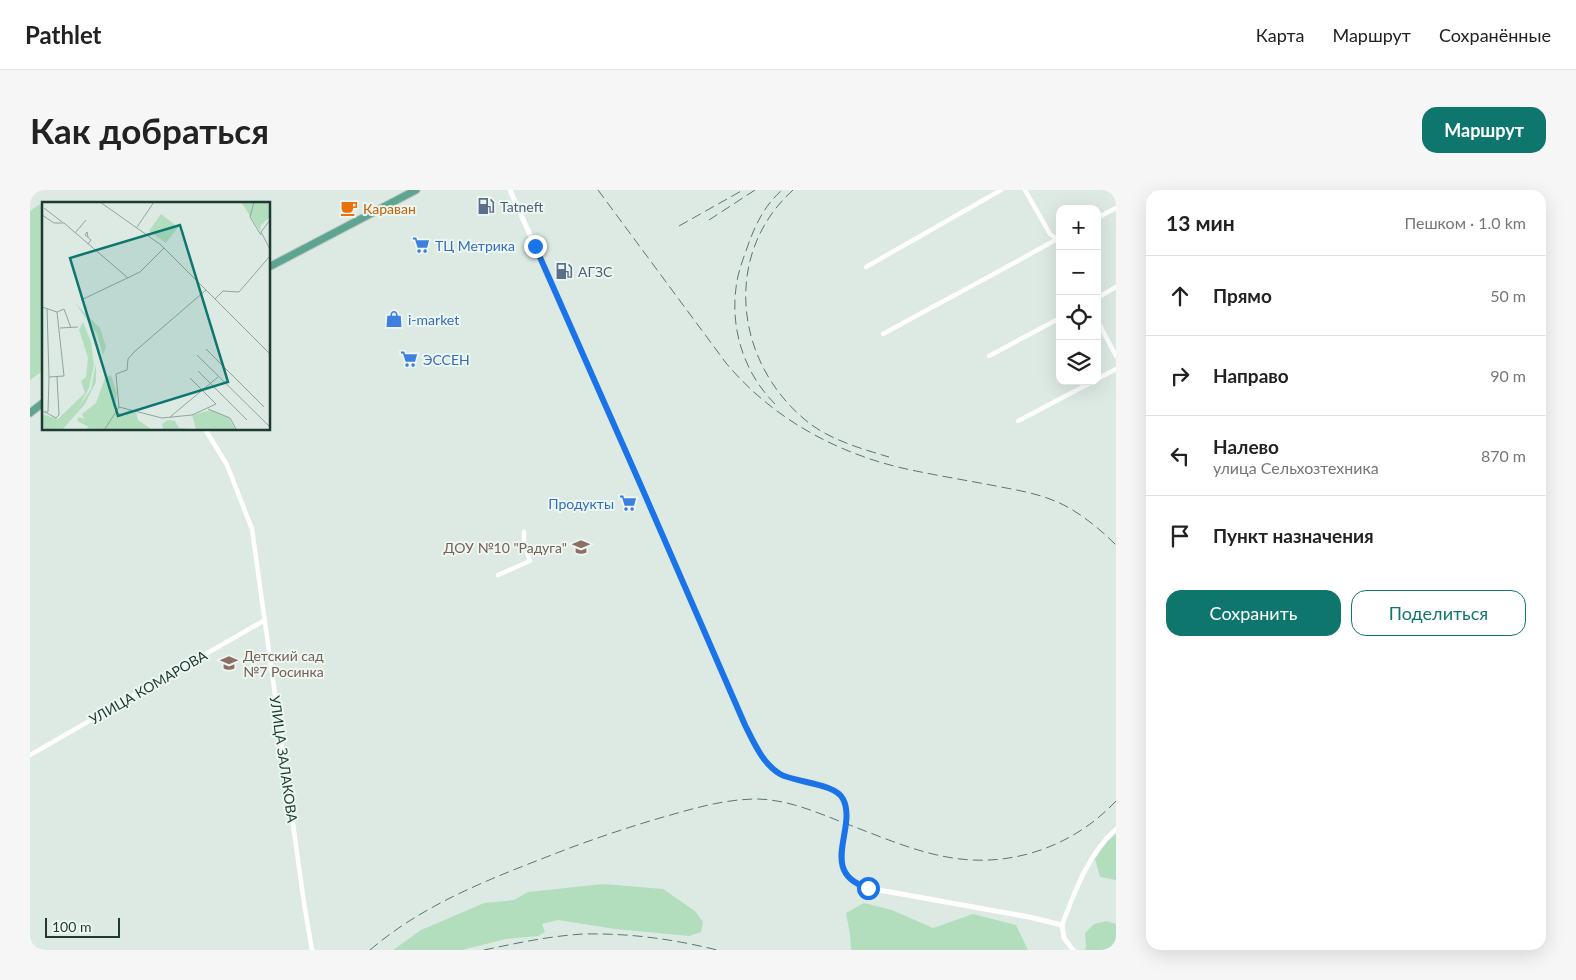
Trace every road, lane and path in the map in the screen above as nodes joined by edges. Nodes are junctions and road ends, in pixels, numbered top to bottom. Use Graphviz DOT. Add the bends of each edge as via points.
graph roads {
  1 [pos="416,190"];
  2 [pos="510,190"];
  3 [pos="1001,190"];
  4 [pos="1025,190"];
  5 [pos="1116,208"];
  6 [pos="1101,216"];
  7 [pos="1056,238"];
  8 [pos="1056,240"];
  9 [pos="270,266"];
  10 [pos="866,267"];
  11 [pos="1116,287"];
  12 [pos="1101,296"];
  13 [pos="1056,320"];
  14 [pos="1101,328"];
  15 [pos="883,334"];
  16 [pos="989,356"];
  17 [pos="1116,356"];
  18 [pos="1116,369"];
  19 [pos="1101,377"];
  20 [pos="1086,385"];
  21 [pos="42,403"];
  22 [pos="30,412"];
  23 [pos="1018,421"];
  24 [pos="206,430"];
  25 [pos="524,532"];
  26 [pos="498,575"];
  27 [pos="265,620"];
  28 [pos="30,755"];
  29 [pos="1116,829"];
  30 [pos="1062,926"];
  31 [pos="312,950"];
  32 [pos="1073,950"];
  1 -- 9 [label="main road"];
  2 -- 30 [label="street" via="760,754 780,774 838,792 843,798 847,810 843,866 848,878 856,885 868,888"];
  3 -- 10 [label="street"];
  4 -- 7 [label="street" via="1050,234"];
  5 -- 6 [label="street"];
  8 -- 15 [label="street"];
  11 -- 12 [label="street"];
  13 -- 16 [label="street"];
  14 -- 17 [label="street"];
  18 -- 19 [label="street"];
  20 -- 23 [label="street"];
  21 -- 22 [label="main road"];
  24 -- 27 [label="street, УЛИЦА ЗАЛАКОВА" via="227,465 252,529"];
  25 -- 26 [label="street" via="530,561"];
  27 -- 28 [label="street, УЛИЦА КОМАРОВА"];
  27 -- 31 [label="street, УЛИЦА ЗАЛАКОВА"];
  29 -- 30 [label="street" via="1093,856"];
  30 -- 32 [label="street" via="1064,938"];
}
